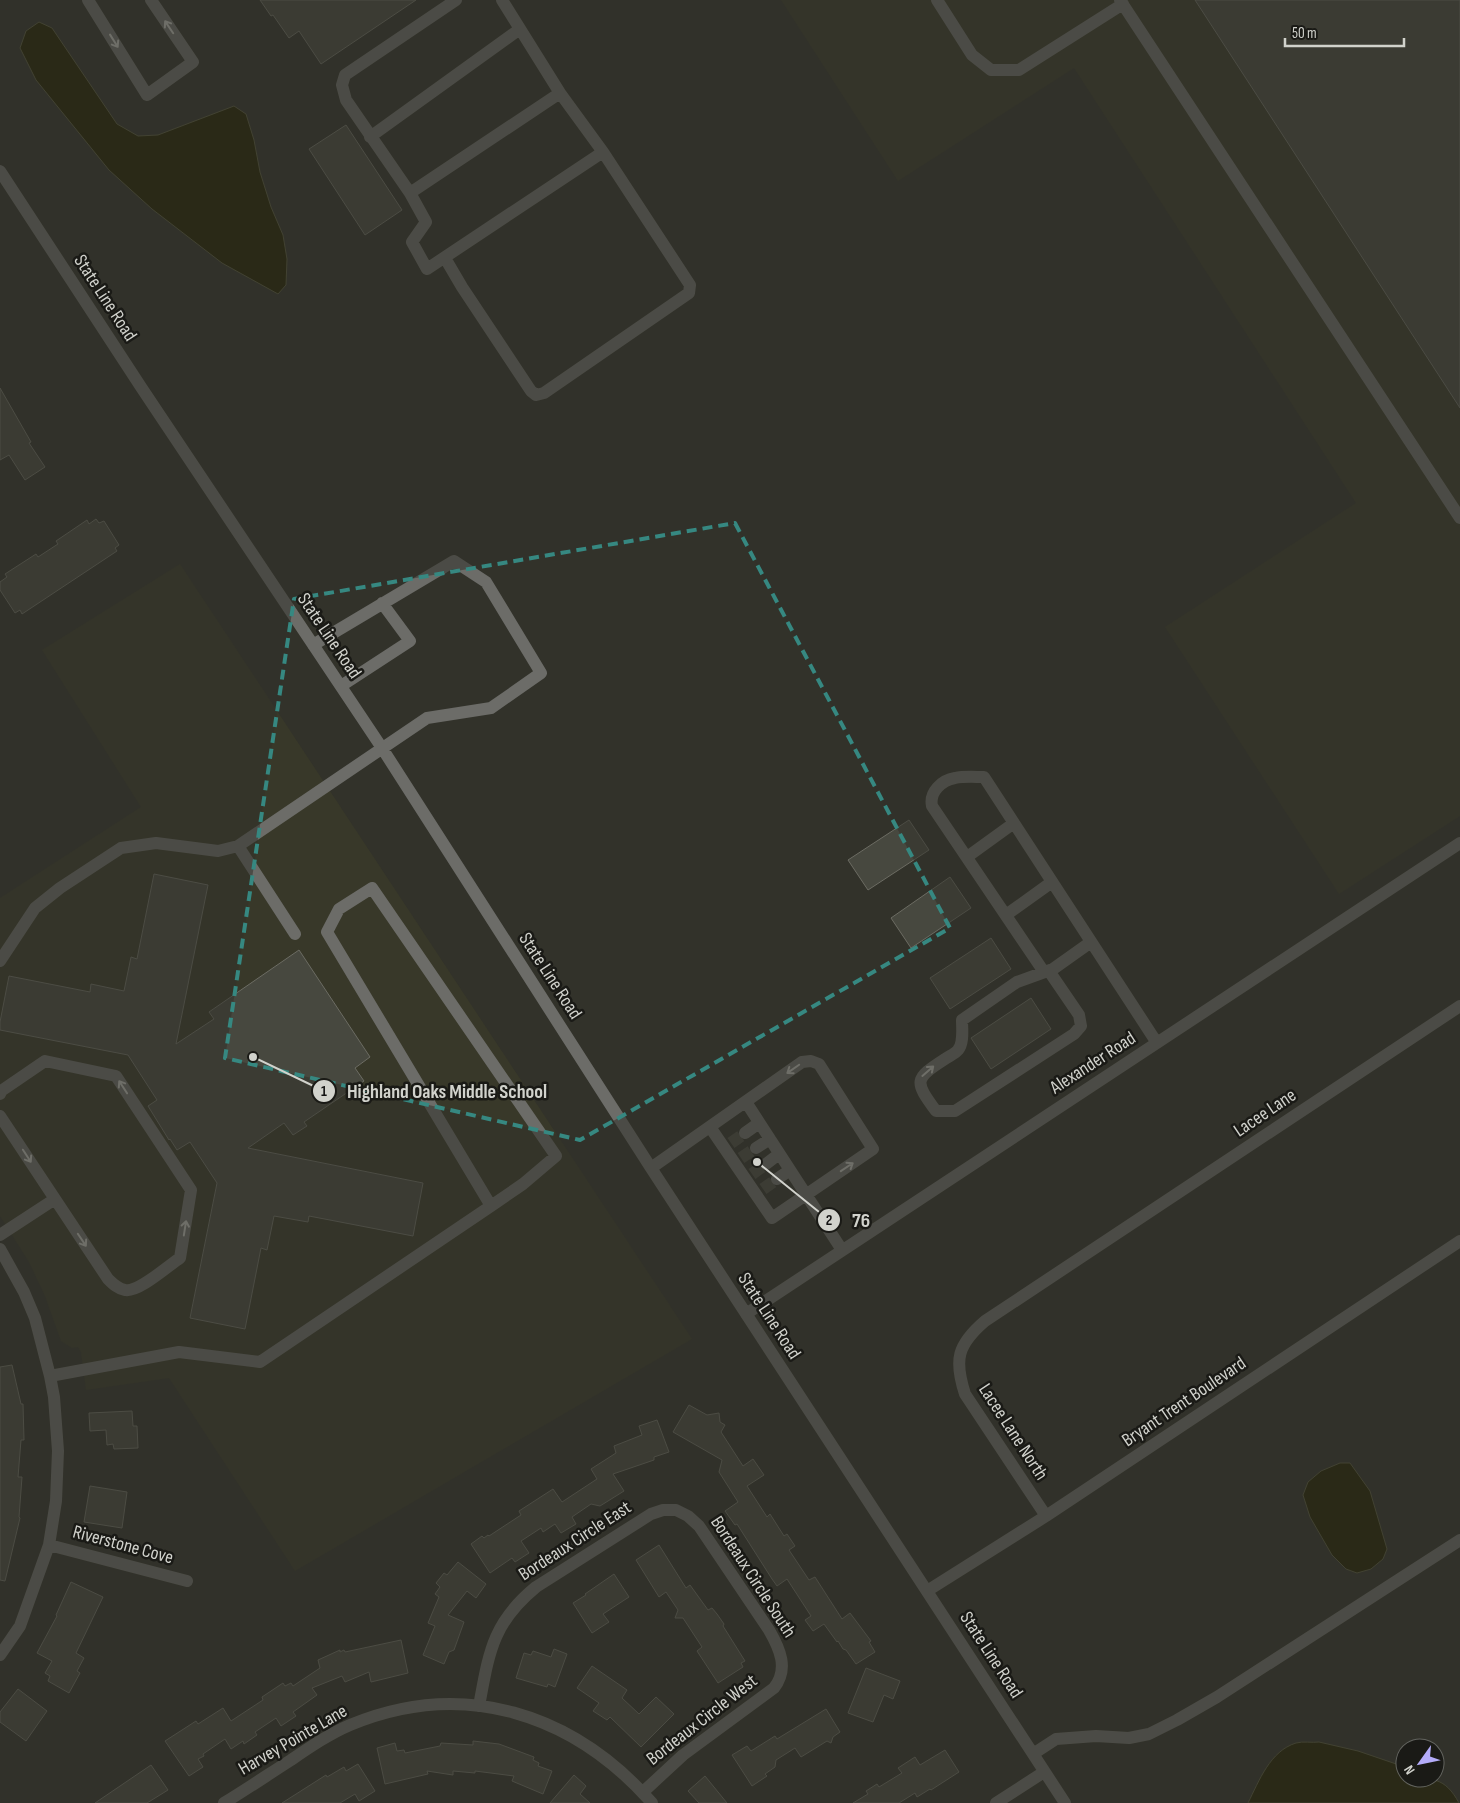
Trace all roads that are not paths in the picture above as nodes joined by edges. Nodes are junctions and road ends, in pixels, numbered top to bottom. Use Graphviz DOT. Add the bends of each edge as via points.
graph roads {
  1 [pos="88,0"];
  2 [pos="151,0"];
  3 [pos="456,0"];
  4 [pos="502,0"];
  5 [pos="937,0"];
  6 [pos="1122,2"];
  7 [pos="520,29"];
  8 [pos="560,93"];
  9 [pos="370,137"];
  10 [pos="602,152"];
  11 [pos="0,171"];
  12 [pos="410,194"];
  13 [pos="446,258"];
  14 [pos="1460,518"];
  15 [pos="382,603"];
  16 [pos="313,645"];
  17 [pos="341,686"];
  18 [pos="382,748"];
  19 [pos="1014,823"];
  20 [pos="1460,843"];
  21 [pos="238,846"];
  22 [pos="967,857"];
  23 [pos="1052,882"];
  24 [pos="1006,915"];
  25 [pos="295,934"];
  26 [pos="1091,942"];
  27 [pos="0,961"];
  28 [pos="1046,971"];
  29 [pos="1460,1006"];
  30 [pos="1157,1043"];
  31 [pos="0,1094"];
  32 [pos="746,1102"];
  33 [pos="0,1116"];
  34 [pos="759,1122"];
  35 [pos="710,1127"];
  36 [pos="745,1133"];
  37 [pos="770,1139"];
  38 [pos="756,1148"];
  39 [pos="779,1154"];
  40 [pos="766,1164"];
  41 [pos="651,1168"];
  42 [pos="790,1170"];
  43 [pos="777,1179"];
  44 [pos="806,1195"];
  45 [pos="55,1200"];
  46 [pos="490,1206"];
  47 [pos="0,1235"];
  48 [pos="1460,1241"];
  49 [pos="0,1249"];
  50 [pos="842,1250"];
  51 [pos="1091,1251"];
  52 [pos="746,1314"];
  53 [pos="50,1376"];
  54 [pos="676,1510"];
  55 [pos="1046,1516"];
  56 [pos="1460,1540"];
  57 [pos="49,1545"];
  58 [pos="187,1581"];
  59 [pos="927,1591"];
  60 [pos="0,1655"];
  61 [pos="782,1675"];
  62 [pos="479,1706"];
  63 [pos="1033,1754"];
  64 [pos="1044,1772"];
  65 [pos="643,1792"];
  66 [pos="224,1803"];
  67 [pos="652,1803"];
  68 [pos="996,1803"];
  69 [pos="1065,1803"];
  1 -- 2 [label="street, one-way" via="147,95 193,62"];
  3 -- 9 [label="street" via="346,75 342,86 346,100"];
  4 -- 7 [label="street"];
  5 -- 6 [label="street" via="972,55 991,70 1019,70"];
  6 -- 14 [label="street"];
  7 -- 8 [label="street"];
  7 -- 9 [label="street"];
  8 -- 10 [label="street"];
  8 -- 12 [label="street"];
  9 -- 12 [label="street"];
  10 -- 13 [label="street"];
  10 -- 13 [label="street" via="690,285 689,293 544,393 536,395 531,391"];
  11 -- 16 [label="street, State Line Road"];
  12 -- 13 [label="street" via="426,222 412,242 427,269"];
  15 -- 16 [label="street"];
  15 -- 17 [label="street" via="410,641"];
  15 -- 18 [label="street" via="454,561 486,582 541,673 490,708 427,718"];
  16 -- 17 [label="street, State Line Road"];
  17 -- 18 [label="street, State Line Road"];
  18 -- 21 [label="street"];
  18 -- 41 [label="street, State Line Road"];
  19 -- 22 [label="street"];
  19 -- 22 [label="street" via="984,777 954,778 935,789 932,806"];
  19 -- 23 [label="street"];
  20 -- 30 [label="street, Alexander Road"];
  21 -- 25 [label="street"];
  21 -- 27 [label="street" via="218,851 156,843 121,848 35,908"];
  22 -- 24 [label="street"];
  23 -- 24 [label="street"];
  23 -- 26 [label="street"];
  24 -- 28 [label="street"];
  26 -- 28 [label="street"];
  26 -- 30 [label="street"];
  28 -- 28 [label="street, one-way" via="1079,1015 1081,1026 1074,1034 955,1111 936,1112 924,1094 920,1080 924,1072 958,1051 962,1020 1017,982"];
  29 -- 51 [label="street, Lacee Lane"];
  30 -- 50 [label="street, Alexander Road"];
  45 -- 31 [label="street, one-way" via="108,1279 117,1287 126,1291 136,1289 180,1258 191,1190 116,1076 45,1061"];
  32 -- 34 [label="street"];
  32 -- 35 [label="street"];
  44 -- 32 [label="street, one-way" via="873,1149 819,1064 811,1060 802,1062"];
  33 -- 45 [label="street, one-way"];
  34 -- 36 [label="street"];
  34 -- 37 [label="street"];
  35 -- 41 [label="street"];
  35 -- 44 [label="street" via="728,1145 759,1191 772,1218"];
  37 -- 38 [label="street"];
  37 -- 39 [label="street"];
  39 -- 40 [label="street"];
  39 -- 42 [label="street"];
  41 -- 52 [label="street, State Line Road"];
  42 -- 43 [label="street"];
  42 -- 44 [label="street"];
  44 -- 50 [label="street"];
  45 -- 47 [label="street"];
  46 -- 46 [label="street" via="556,1156 372,888 339,909 327,932"];
  46 -- 53 [label="street" via="260,1362 178,1352"];
  48 -- 55 [label="street, Bryant Trent Boulevard"];
  49 -- 53 [label="street" via="35,1318"];
  50 -- 52 [label="street, Alexander Road"];
  51 -- 55 [label="street, Lacee Lane North" via="984,1322 970,1334 961,1350 958,1368 965,1394"];
  52 -- 59 [label="street, State Line Road"];
  53 -- 57 [label="street" via="58,1451 56,1501"];
  54 -- 61 [label="street, Bordeaux Circle South" via="699,1526 769,1630 782,1657"];
  54 -- 62 [label="street, Bordeaux Circle East" via="651,1514 521,1599 508,1613 492,1644"];
  55 -- 59 [label="street, Bryant Trent Boulevard"];
  56 -- 63 [label="street" via="1178,1720 1149,1734 1129,1738 1056,1740"];
  57 -- 58 [label="street, Riverstone Cove"];
  57 -- 60 [label="street" via="20,1626"];
  59 -- 63 [label="street, State Line Road"];
  61 -- 65 [label="street, Bordeaux Circle West" via="774,1688 683,1755"];
  62 -- 65 [label="street, Harvey Pointe Lane" via="535,1719 562,1731 589,1746"];
  62 -- 66 [label="street, Harvey Pointe Lane" via="446,1703 421,1706 363,1720 332,1734"];
  63 -- 64 [label="street, State Line Road"];
  64 -- 68 [label="street"];
  64 -- 69 [label="street, State Line Road"];
  65 -- 67 [label="street, Harvey Pointe Lane"];
}
